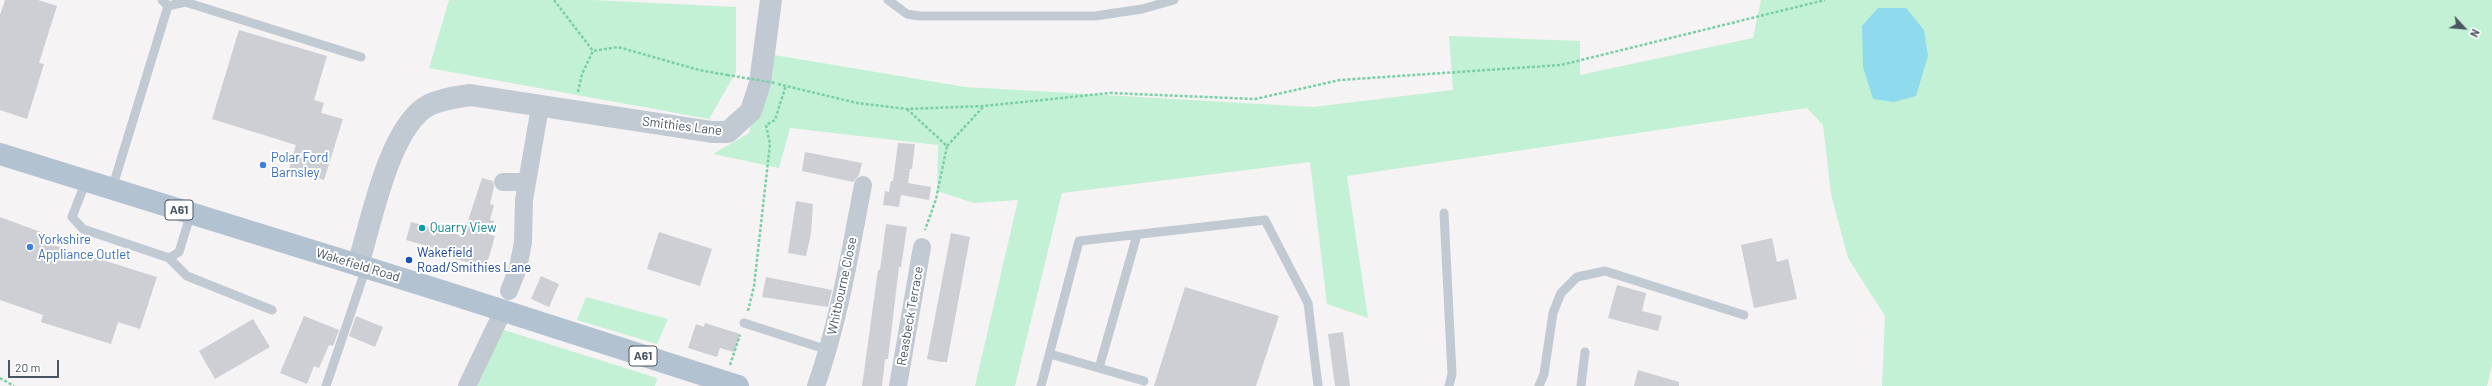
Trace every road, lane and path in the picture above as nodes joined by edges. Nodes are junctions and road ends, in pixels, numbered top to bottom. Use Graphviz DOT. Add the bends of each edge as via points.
graph roads {
  1 [pos="554,0"];
  2 [pos="771,0"];
  3 [pos="888,0"];
  4 [pos="1174,0"];
  5 [pos="1825,0"];
  6 [pos="165,3"];
  7 [pos="593,51"];
  8 [pos="361,57"];
  9 [pos="786,85"];
  10 [pos="984,106"];
  11 [pos="540,107"];
  12 [pos="907,109"];
  13 [pos="575,112"];
  14 [pos="947,146"];
  15 [pos="0,154"];
  16 [pos="86,181"];
  17 [pos="503,182"];
  18 [pos="527,182"];
  19 [pos="862,185"];
  20 [pos="112,189"];
  21 [pos="1444,213"];
  22 [pos="191,214"];
  23 [pos="1137,235"];
  24 [pos="922,246"];
  25 [pos="169,258"];
  26 [pos="362,266"];
  27 [pos="509,291"];
  28 [pos="272,310"];
  29 [pos="503,311"];
  30 [pos="1744,315"];
  31 [pos="744,323"];
  32 [pos="828,350"];
  33 [pos="1585,352"];
  34 [pos="1050,354"];
  35 [pos="1099,368"];
  36 [pos="0,378"];
  37 [pos="1144,381"];
  38 [pos="731,384"];
  39 [pos="14,386"];
  40 [pos="326,386"];
  41 [pos="467,386"];
  42 [pos="816,386"];
  43 [pos="898,386"];
  44 [pos="1041,386"];
  45 [pos="1318,386"];
  46 [pos="1449,386"];
  47 [pos="1539,386"];
  48 [pos="1581,386"];
  1 -- 7 [label="path"];
  2 -- 13 [label="street, Smithies Lane" via="760,83 751,111 728,132 712,132"];
  3 -- 4 [label="lane" via="907,14 919,16 1095,16 1142,9"];
  5 -- 10 [label="path" via="1561,65 1340,80 1255,98 1110,93"];
  6 -- 8 [label="lane" via="185,2"];
  6 -- 20 [label="lane"];
  7 -- 9 [label="path, bridge" via="618,47 698,70"];
  7 -- 13 [label="path" via="582,74"];
  9 -- 12 [label="path" via="857,103"];
  9 -- 31 [label="path" via="776,120 766,125 770,144 754,286"];
  10 -- 12 [label="path"];
  10 -- 14 [label="path"];
  11 -- 13 [label="street, Smithies Lane"];
  11 -- 18 [label="street"];
  11 -- 26 [label="street, Smithies Lane" via="470,95 445,99 428,106 417,115 400,136 391,156"];
  12 -- 14 [label="path"];
  14 -- 24 [label="path" via="936,199"];
  15 -- 16 [label="main road, Wakefield Road / A61"];
  16 -- 20 [label="main road, Wakefield Road / A61"];
  16 -- 25 [label="lane" via="72,217 83,229"];
  17 -- 18 [label="street"];
  18 -- 27 [label="street" via="523,242 518,268"];
  19 -- 32 [label="street, Whitbourne Close" via="841,297"];
  20 -- 22 [label="main road, Wakefield Road / A61"];
  21 -- 46 [label="lane" via="1452,374"];
  22 -- 25 [label="lane" via="179,252"];
  22 -- 26 [label="main road, Wakefield Road / A61"];
  23 -- 34 [label="lane" via="1079,241"];
  23 -- 35 [label="lane"];
  23 -- 45 [label="lane" via="1266,220 1308,304"];
  24 -- 43 [label="street, Reasbeck Terrace"];
  25 -- 28 [label="lane" via="187,276"];
  26 -- 29 [label="main road, Wakefield Road / A61"];
  26 -- 40 [label="lane"];
  29 -- 38 [label="main road, Wakefield Road / A61"];
  29 -- 41 [label="street"];
  30 -- 47 [label="lane" via="1605,271 1577,277 1561,293 1553,313 1544,374"];
  31 -- 32 [label="lane"];
  31 -- 38 [label="path"];
  32 -- 42 [label="street, Whitbourne Close"];
  33 -- 48 [label="lane"];
  34 -- 35 [label="lane"];
  34 -- 44 [label="lane"];
  35 -- 37 [label="lane"];
  36 -- 39 [label="path"];
}
